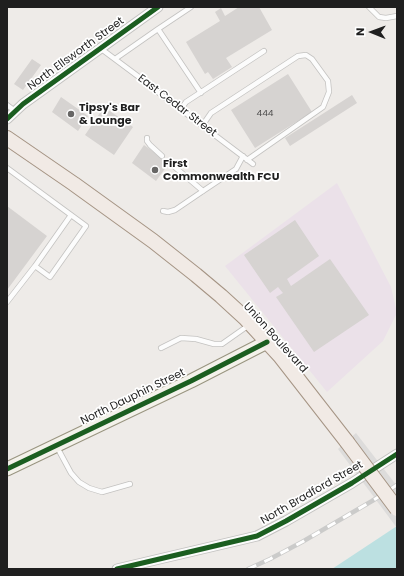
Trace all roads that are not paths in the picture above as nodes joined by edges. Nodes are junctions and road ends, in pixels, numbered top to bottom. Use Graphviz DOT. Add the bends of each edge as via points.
graph roads {
  1 [pos="158,7"];
  2 [pos="191,7"];
  3 [pos="369,7"];
  4 [pos="397,16"];
  5 [pos="158,29"];
  6 [pos="100,48"];
  7 [pos="264,51"];
  8 [pos="115,59"];
  9 [pos="201,93"];
  10 [pos="7,105"];
  11 [pos="181,110"];
  12 [pos="16,111"];
  13 [pos="7,119"];
  14 [pos="202,126"];
  15 [pos="7,138"];
  16 [pos="147,138"];
  17 [pos="162,156"];
  18 [pos="245,158"];
  19 [pos="170,162"];
  20 [pos="253,164"];
  21 [pos="7,168"];
  22 [pos="203,191"];
  23 [pos="163,210"];
  24 [pos="71,215"];
  25 [pos="35,266"];
  26 [pos="7,302"];
  27 [pos="250,324"];
  28 [pos="267,342"];
  29 [pos="161,348"];
  30 [pos="56,446"];
  31 [pos="397,454"];
  32 [pos="7,469"];
  33 [pos="130,484"];
  34 [pos="397,509"];
  35 [pos="117,569"];
  1 -- 6 [label="street, North Ellsworth Street"];
  2 -- 5 [label="lane"];
  3 -- 4 [label="lane" via="379,17"];
  5 -- 8 [label="lane"];
  5 -- 9 [label="lane"];
  6 -- 8 [label="lane, East Cedar Street"];
  6 -- 12 [label="street, North Ellsworth Street"];
  7 -- 9 [label="lane"];
  8 -- 11 [label="lane, East Cedar Street"];
  9 -- 11 [label="lane" via="186,102"];
  10 -- 12 [label="lane"];
  11 -- 14 [label="lane, East Cedar Street"];
  12 -- 13 [label="street, North Ellsworth Street"];
  14 -- 18 [label="lane, East Cedar Street"];
  14 -- 18 [label="lane" via="211,113 298,56 306,55 312,59 328,81 329,92 323,107"];
  15 -- 27 [label="main road, Union Boulevard" via="153,241 221,296"];
  16 -- 17 [label="lane" via="150,145"];
  18 -- 20 [label="lane, East Cedar Street"];
  18 -- 22 [label="lane" via="236,169"];
  19 -- 22 [label="lane"];
  21 -- 24 [label="lane"];
  22 -- 23 [label="lane" via="175,210"];
  24 -- 25 [label="lane"];
  24 -- 25 [label="lane" via="86,226 50,277"];
  25 -- 26 [label="lane"];
  27 -- 28 [label="main road, Union Boulevard"];
  27 -- 29 [label="lane" via="222,344 181,338"];
  28 -- 30 [label="street, North Dauphin Street"];
  28 -- 34 [label="main road, Union Boulevard, bridge"];
  30 -- 32 [label="street, North Dauphin Street"];
  30 -- 33 [label="lane" via="71,473 89,488 102,492"];
  31 -- 35 [label="street, North Bradford Street" via="352,483 257,536"];
}
